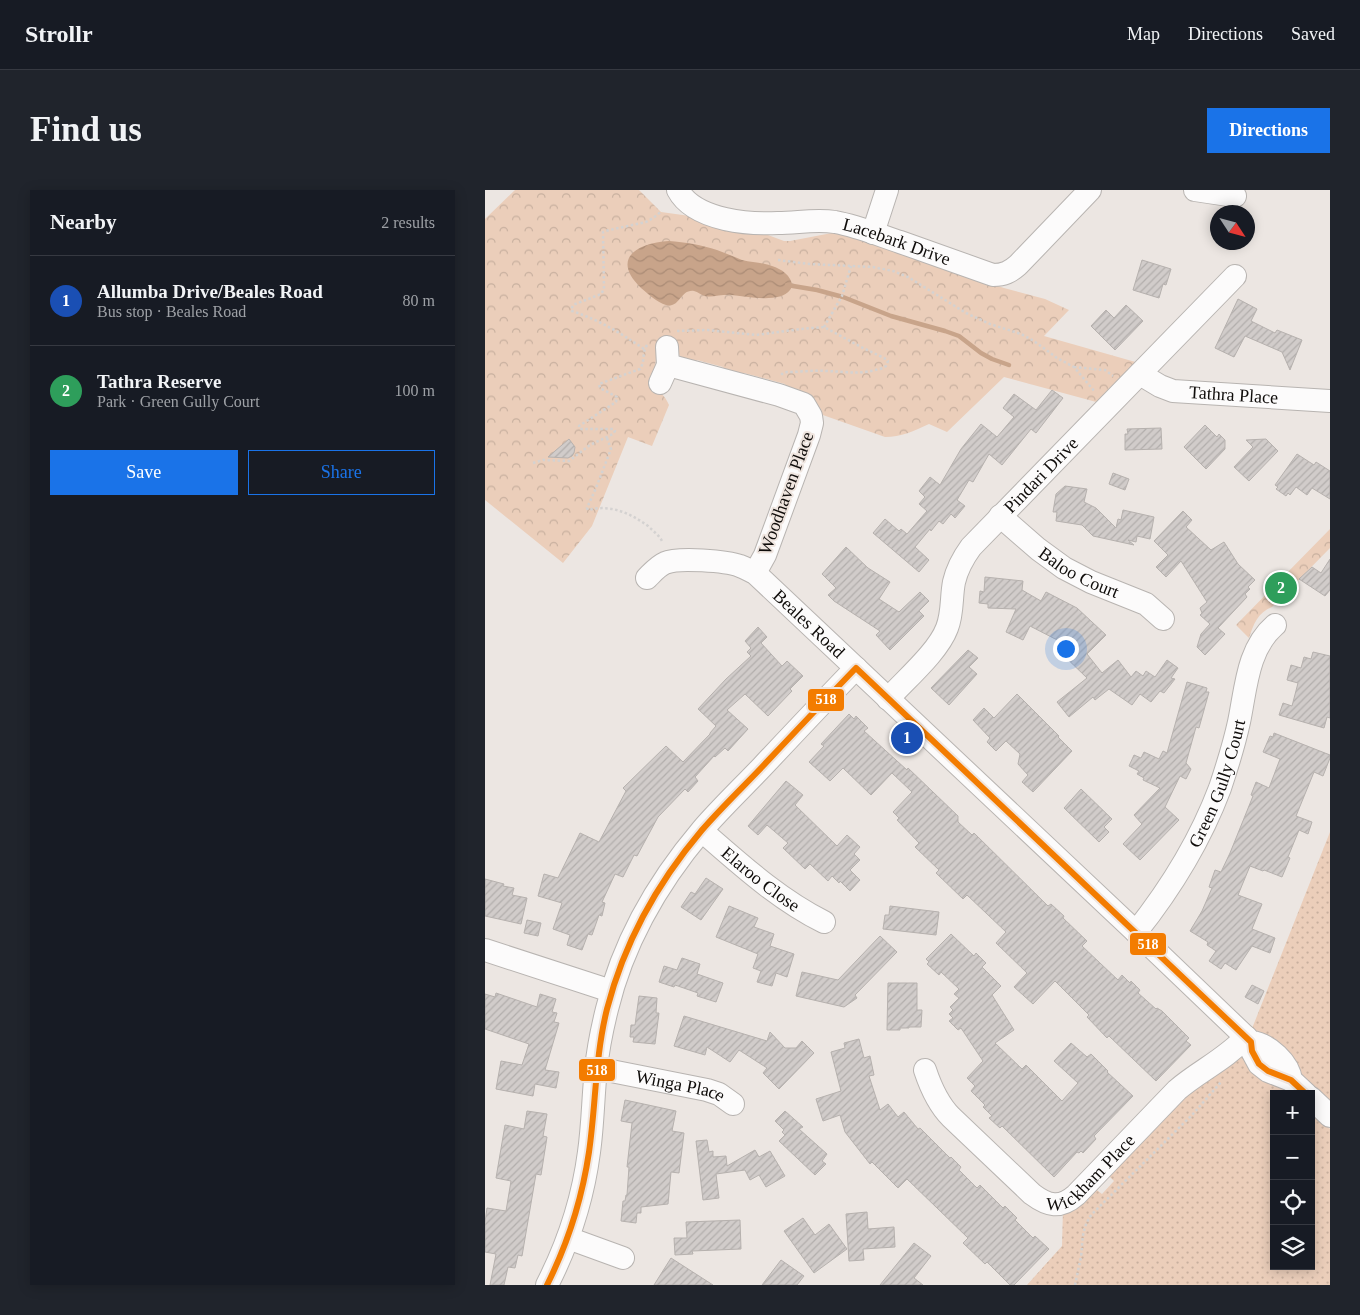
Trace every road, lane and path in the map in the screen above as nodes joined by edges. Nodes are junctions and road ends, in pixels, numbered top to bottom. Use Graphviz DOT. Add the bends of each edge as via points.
graph roads {
  1 [pos="678,190"];
  2 [pos="887,190"];
  3 [pos="1090,190"];
  4 [pos="1195,190"];
  5 [pos="1235,196"];
  6 [pos="662,211"];
  7 [pos="873,233"];
  8 [pos="778,260"];
  9 [pos="851,266"];
  10 [pos="1235,276"];
  11 [pos="825,327"];
  12 [pos="644,348"];
  13 [pos="663,354"];
  14 [pos="1074,367"];
  15 [pos="1140,374"];
  16 [pos="779,377"];
  17 [pos="1117,397"];
  18 [pos="1330,402"];
  19 [pos="607,438"];
  20 [pos="533,463"];
  21 [pos="1000,516"];
  22 [pos="662,541"];
  23 [pos="755,574"];
  24 [pos="647,578"];
  25 [pos="1163,619"];
  26 [pos="1275,625"];
  27 [pos="856,668"];
  28 [pos="888,698"];
  29 [pos="702,831"];
  30 [pos="824,921"];
  31 [pos="1136,932"];
  32 [pos="485,950"];
  33 [pos="611,991"];
  34 [pos="1248,1040"];
  35 [pos="596,1068"];
  36 [pos="925,1070"];
  37 [pos="1225,1078"];
  38 [pos="1299,1087"];
  39 [pos="1315,1102"];
  40 [pos="732,1105"];
  41 [pos="1330,1116"];
  42 [pos="568,1238"];
  43 [pos="623,1258"];
  44 [pos="547,1285"];
  45 [pos="1075,1285"];
  1 -- 7 [label="street, Lacebark Drive" via="689,203 717,217 773,223 820,220"];
  2 -- 7 [label="street"];
  3 -- 7 [label="street, Lacebark Drive" via="1018,265 1003,275 993,275"];
  4 -- 5 [label="street"];
  6 -- 12 [label="path" via="646,222 603,232 605,289 601,294 573,305 571,310 598,320"];
  8 -- 9 [label="path"];
  9 -- 11 [label="path" via="842,296"];
  9 -- 14 [label="path" via="882,268 908,277 960,310 1025,336"];
  10 -- 15 [label="street, Pindari Drive"];
  11 -- 13 [label="path" via="756,335 708,330"];
  11 -- 16 [label="path" via="884,358 887,365 863,373 784,372"];
  12 -- 13 [label="path"];
  12 -- 19 [label="path" via="640,369 599,384 600,388 617,397 616,402 579,426 581,429 614,430"];
  13 -- 23 [label="street, Woodhaven Place" via="804,404 811,416 809,435"];
  14 -- 17 [label="path" via="1084,380"];
  14 -- 17 [label="path" via="1109,372 1113,376"];
  15 -- 17 [label="street, Pindari Drive"];
  15 -- 18 [label="street, Tathra Place" via="1173,391"];
  17 -- 21 [label="street, Pindari Drive"];
  19 -- 20 [label="path" via="590,445 569,461"];
  19 -- 22 [label="path" via="611,449 588,510 610,509 631,514"];
  21 -- 25 [label="street, Baloo Court" via="1064,568 1146,604"];
  21 -- 28 [label="street, Pindari Drive" via="971,547 958,569 950,618 942,639"];
  23 -- 24 [label="street, Beales Road" via="738,565 683,559 664,563"];
  23 -- 27 [label="street, Beales Road"];
  26 -- 31 [label="street, Green Gully Court" via="1262,638 1252,660 1233,749 1204,824 1166,892"];
  27 -- 28 [label="street, Beales Road"];
  27 -- 29 [label="street"];
  28 -- 31 [label="street, Beales Road"];
  29 -- 30 [label="street, Elaroo Close" via="785,899"];
  29 -- 33 [label="street" via="652,900 631,939"];
  31 -- 34 [label="street, Beales Road"];
  32 -- 33 [label="street"];
  33 -- 35 [label="street"];
  34 -- 36 [label="street, Wickham Place" via="1177,1090 1076,1195 1060,1204 1045,1202 1032,1194 951,1117 936,1097"];
  34 -- 38 [label="street, Beales Road" via="1259,1064"];
  35 -- 40 [label="street, Winga Place" via="714,1092"];
  35 -- 42 [label="street" via="587,1169"];
  37 -- 45 [label="path" via="1088,1220"];
  39 -- 41 [label="street"];
  42 -- 43 [label="street"];
  42 -- 44 [label="street"];
}
